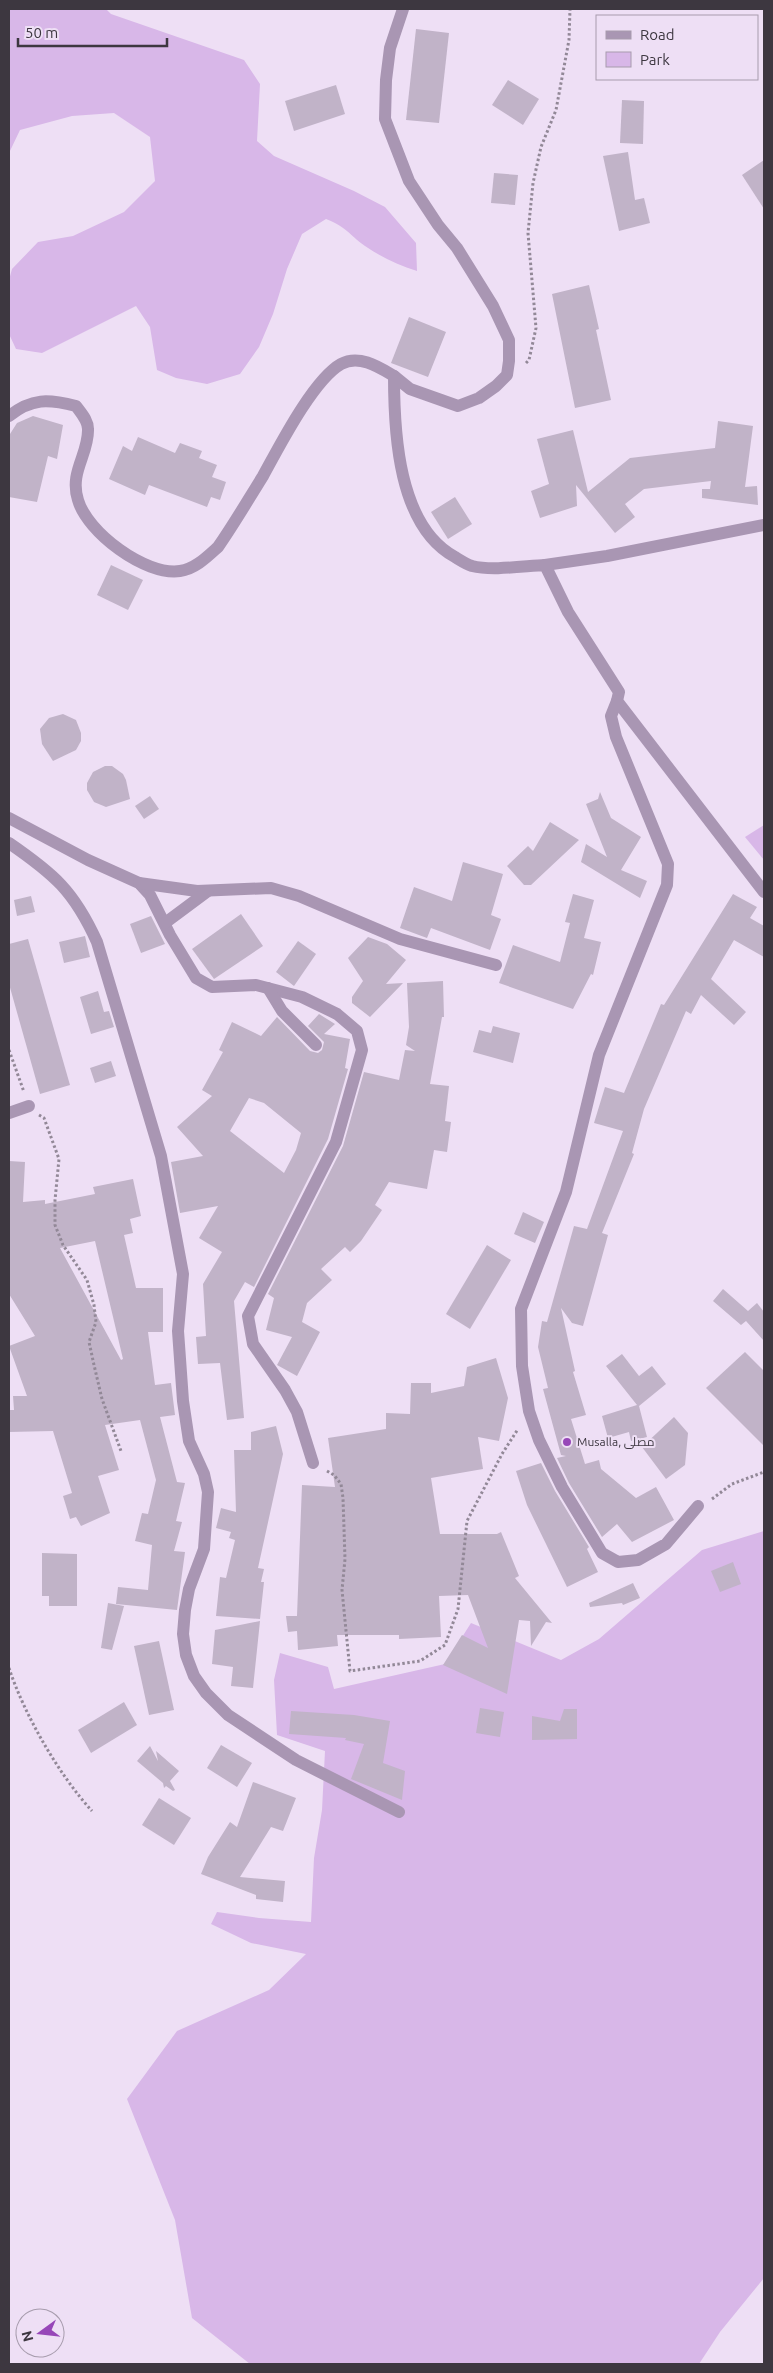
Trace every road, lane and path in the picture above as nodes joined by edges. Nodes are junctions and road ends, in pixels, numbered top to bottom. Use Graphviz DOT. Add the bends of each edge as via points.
graph roads {
  1 [pos="403,9"];
  2 [pos="570,9"];
  3 [pos="507,375"];
  4 [pos="394,376"];
  5 [pos="9,416"];
  6 [pos="764,525"];
  7 [pos="545,565"];
  8 [pos="617,701"];
  9 [pos="9,818"];
  10 [pos="9,843"];
  11 [pos="139,883"];
  12 [pos="208,891"];
  13 [pos="764,892"];
  14 [pos="165,924"];
  15 [pos="496,965"];
  16 [pos="268,988"];
  17 [pos="316,1045"];
  18 [pos="9,1050"];
  19 [pos="29,1106"];
  20 [pos="9,1113"];
  21 [pos="529,1411"];
  22 [pos="121,1451"];
  23 [pos="313,1463"];
  24 [pos="764,1472"];
  25 [pos="698,1506"];
  26 [pos="9,1668"];
  27 [pos="92,1811"];
  28 [pos="399,1812"];
  1 -- 3 [label="street" via="390,48 384,119 409,181 438,225 458,248 493,306 509,340"];
  2 -- 3 [label="path" via="569,40 556,110 541,147 530,205 528,233 536,328 529,360 516,372"];
  3 -- 4 [label="street" via="479,398 458,406 410,389"];
  4 -- 5 [label="street" via="363,360 342,363 326,377 291,425 218,547 201,563 179,571 157,569 136,562 87,519 78,501 75,480 88,429 76,406 29,403"];
  4 -- 7 [label="street" via="395,435 400,464 408,493 426,532 447,552 472,566"];
  6 -- 7 [label="street"];
  7 -- 8 [label="street" via="568,612 618,692"];
  8 -- 13 [label="street"];
  8 -- 21 [label="street" via="611,716 616,737 668,864 667,885 599,1055 566,1192 521,1309 522,1366"];
  9 -- 11 [label="street"];
  10 -- 28 [label="street" via="56,878 80,906 90,925 161,1156 183,1274 178,1331 186,1423 189,1441 204,1474 208,1492 204,1549 189,1589 183,1634 194,1676 228,1715 296,1760"];
  11 -- 12 [label="street"];
  11 -- 14 [label="street" via="150,894"];
  12 -- 14 [label="street"];
  12 -- 15 [label="street" via="271,888 299,896 400,939"];
  14 -- 16 [label="street" via="196,978 212,987 256,985"];
  16 -- 17 [label="street" via="282,1011"];
  16 -- 23 [label="street" via="302,997 336,1014 357,1031 362,1050 336,1142 248,1316 252,1344 297,1412"];
  18 -- 19 [label="path"];
  19 -- 20 [label="street"];
  19 -- 22 [label="path" via="44,1118 59,1160 55,1225 63,1245 87,1280 96,1322 89,1342 102,1399"];
  21 -- 23 [label="path" via="502,1454 468,1521 458,1609 445,1645 420,1661 350,1671 342,1590 345,1559 341,1484 334,1475"];
  21 -- 25 [label="street" via="539,1440 562,1486 602,1553 618,1562 638,1560 666,1544"];
  24 -- 25 [label="path" via="732,1484"];
  26 -- 27 [label="path" via="25,1706 57,1764 75,1793"];
}
